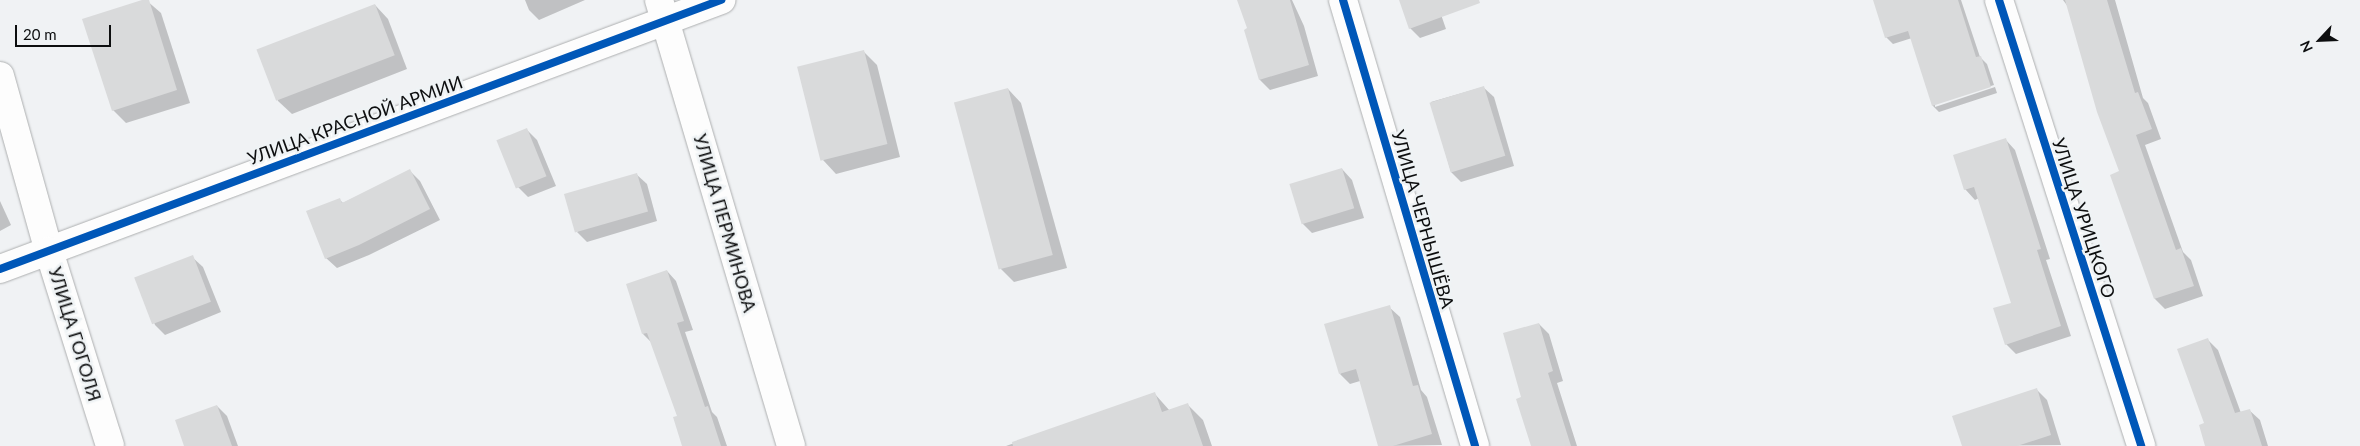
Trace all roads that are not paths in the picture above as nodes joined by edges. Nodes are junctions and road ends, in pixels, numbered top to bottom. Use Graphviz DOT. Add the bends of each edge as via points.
graph roads {
  1 [pos="721,0"];
  2 [pos="1343,0"];
  3 [pos="1999,0"];
  4 [pos="662,10"];
  5 [pos="0,76"];
  6 [pos="49,250"];
  7 [pos="0,269"];
  8 [pos="110,446"];
  9 [pos="791,446"];
  10 [pos="1475,446"];
  11 [pos="2141,446"];
  1 -- 4 [label="street, УЛИЦА КРАСНОЙ АРМИИ"];
  2 -- 10 [label="street, УЛИЦА ЧЕРНЫШЁВА"];
  3 -- 11 [label="street, УЛИЦА УРИЦКОГО"];
  4 -- 6 [label="street, УЛИЦА КРАСНОЙ АРМИИ"];
  4 -- 9 [label="street, УЛИЦА ПЕРМИНОВА"];
  5 -- 6 [label="street, УЛИЦА ГОГОЛЯ"];
  6 -- 7 [label="street, УЛИЦА КРАСНОЙ АРМИИ"];
  6 -- 8 [label="street, УЛИЦА ГОГОЛЯ"];
}
